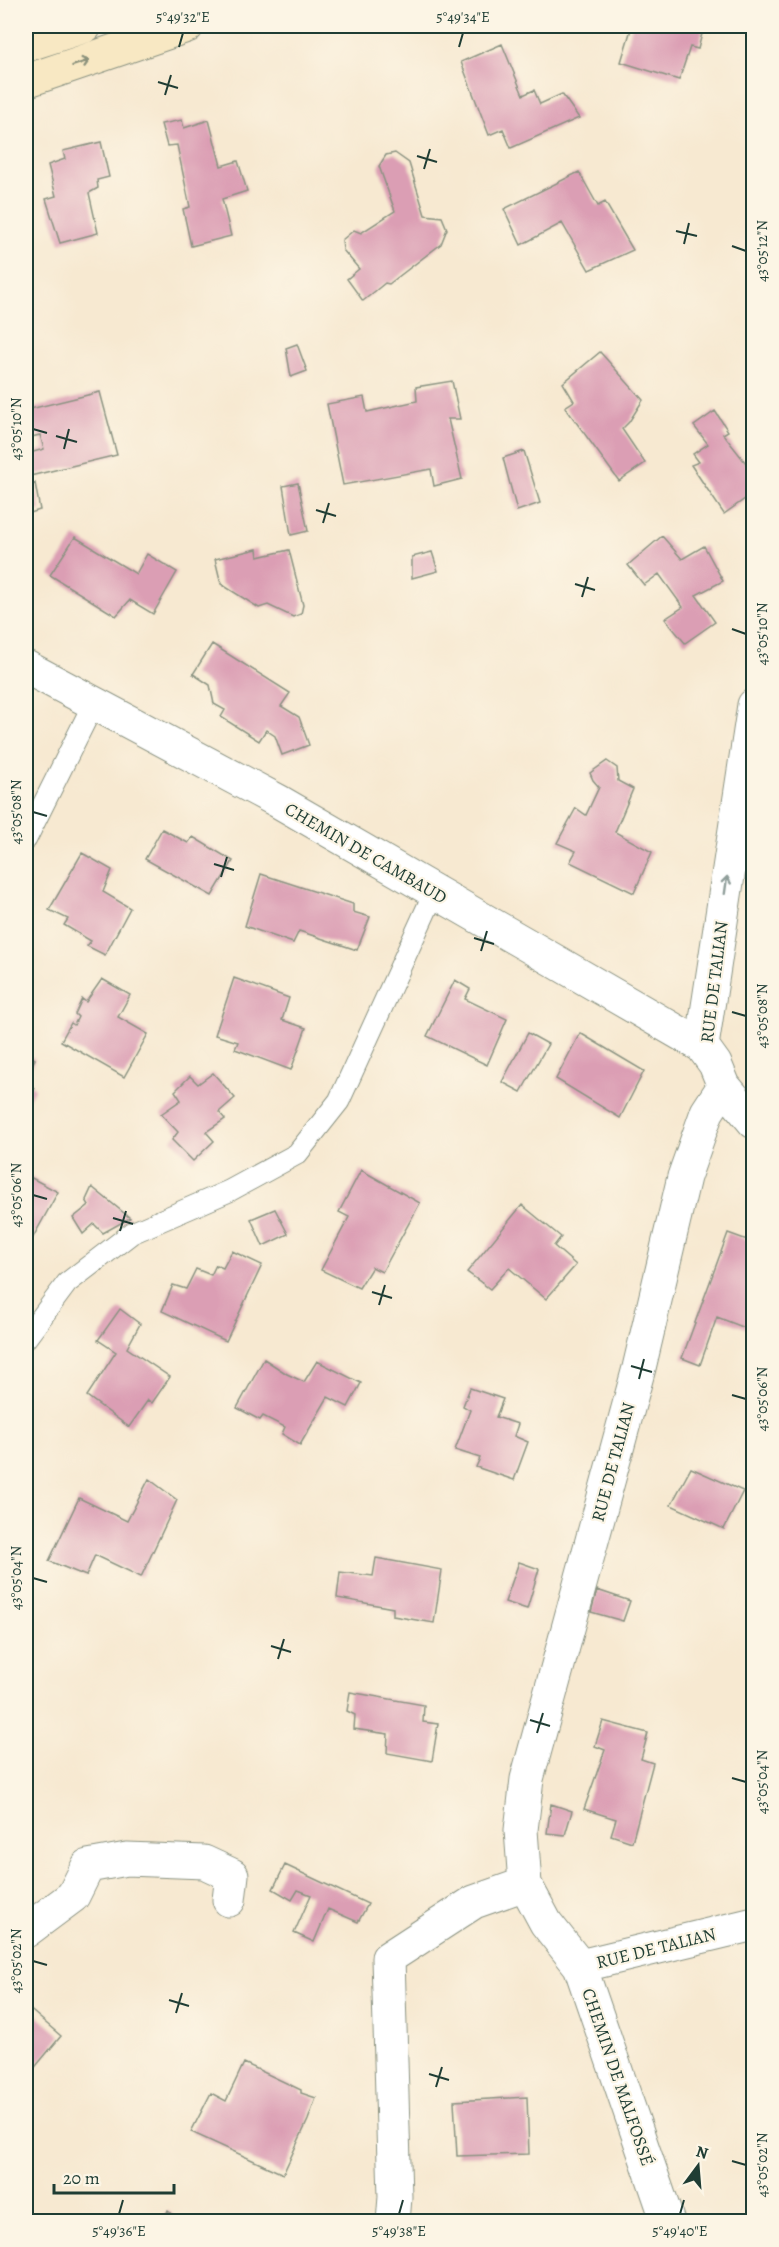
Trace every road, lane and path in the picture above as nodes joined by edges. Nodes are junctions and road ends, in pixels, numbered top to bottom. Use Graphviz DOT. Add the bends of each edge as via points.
graph roads {
  1 [pos="85,26"];
  2 [pos="187,26"];
  3 [pos="26,45"];
  4 [pos="26,81"];
  5 [pos="26,667"];
  6 [pos="94,703"];
  7 [pos="753,705"];
  8 [pos="26,839"];
  9 [pos="434,893"];
  10 [pos="702,1046"];
  11 [pos="724,1086"];
  12 [pos="753,1122"];
  13 [pos="26,1338"];
  14 [pos="525,1884"];
  15 [pos="229,1900"];
  16 [pos="753,1924"];
  17 [pos="26,1931"];
  18 [pos="580,1966"];
  19 [pos="393,2222"];
  20 [pos="668,2222"];
  1 -- 3 [label="main road"];
  4 -- 2 [label="main road, one-way"];
  5 -- 6 [label="street, CHEMIN DE CAMBAUD"];
  6 -- 8 [label="lane"];
  6 -- 9 [label="street, CHEMIN DE CAMBAUD" via="278,801"];
  10 -- 7 [label="street, RUE DE TALIAN, one-way"];
  9 -- 10 [label="street, CHEMIN DE CAMBAUD"];
  9 -- 13 [label="lane" via="339,1101 297,1154 230,1191 132,1233 67,1283"];
  10 -- 11 [label="street, RUE DE TALIAN"];
  11 -- 12 [label="street"];
  11 -- 14 [label="street, RUE DE TALIAN" via="706,1112 684,1178 639,1368 527,1779 520,1830"];
  14 -- 18 [label="street, RUE DE TALIAN" via="546,1923"];
  14 -- 19 [label="street" via="474,1902 388,1958"];
  15 -- 17 [label="street" via="232,1875 204,1862 127,1859 88,1866 73,1896"];
  16 -- 18 [label="street, RUE DE TALIAN"];
  18 -- 20 [label="street, CHEMIN DE MALFOSSÉ"];
}
